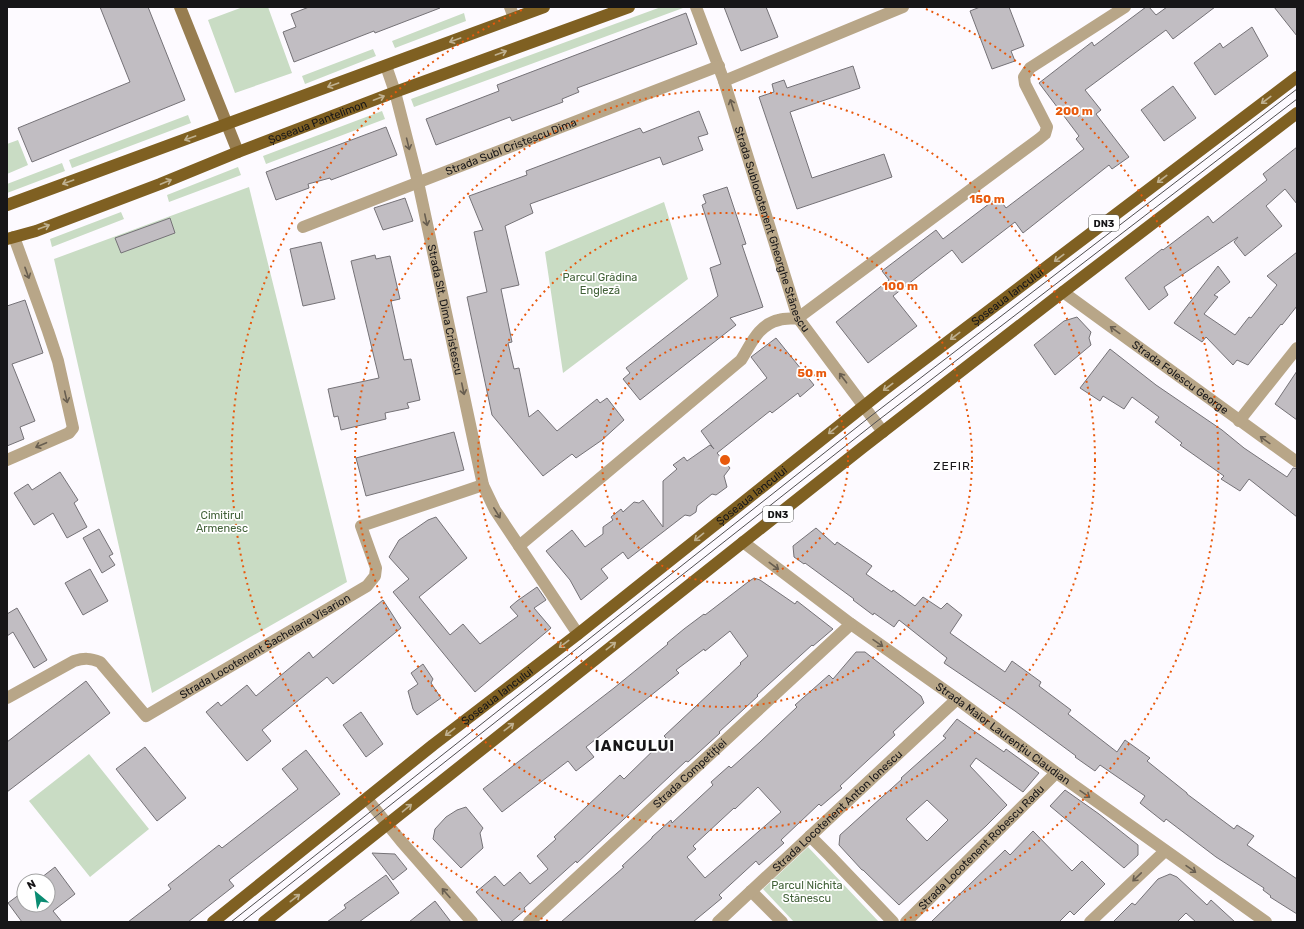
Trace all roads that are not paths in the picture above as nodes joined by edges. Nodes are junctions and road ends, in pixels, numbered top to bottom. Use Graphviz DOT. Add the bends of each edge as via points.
graph roads {
  1 [pos="180,7"];
  2 [pos="544,7"];
  3 [pos="629,7"];
  4 [pos="696,7"];
  5 [pos="903,7"];
  6 [pos="1125,7"];
  7 [pos="512,13"];
  8 [pos="386,66"];
  9 [pos="719,66"];
  10 [pos="1297,77"];
  11 [pos="724,81"];
  12 [pos="395,92"];
  13 [pos="1297,113"];
  14 [pos="227,124"];
  15 [pos="238,152"];
  16 [pos="418,182"];
  17 [pos="7,205"];
  18 [pos="303,227"];
  19 [pos="10,238"];
  20 [pos="1063,292"];
  21 [pos="798,318"];
  22 [pos="1297,348"];
  23 [pos="864,406"];
  24 [pos="1239,421"];
  25 [pos="883,432"];
  26 [pos="7,460"];
  27 [pos="1297,462"];
  28 [pos="483,485"];
  29 [pos="743,542"];
  30 [pos="519,546"];
  31 [pos="851,624"];
  32 [pos="578,634"];
  33 [pos="7,698"];
  34 [pos="957,699"];
  35 [pos="1058,774"];
  36 [pos="367,799"];
  37 [pos="387,824"];
  38 [pos="810,836"];
  39 [pos="1165,851"];
  40 [pos="751,891"];
  41 [pos="212,922"];
  42 [pos="264,922"];
  43 [pos="472,922"];
  44 [pos="529,922"];
  45 [pos="718,922"];
  46 [pos="782,922"];
  47 [pos="893,922"];
  48 [pos="906,922"];
  49 [pos="1090,922"];
  50 [pos="1266,922"];
  1 -- 14 [label="main road"];
  2 -- 7 [label="main road"];
  12 -- 3 [label="main road, Șoseaua Pantelimon, one-way"];
  4 -- 9 [label="street, Strada Sublocotenent Gheorghe Stănescu"];
  5 -- 11 [label="street"];
  6 -- 21 [label="street" via="1030,68 1024,76 1025,84 1047,127 1045,134"];
  7 -- 8 [label="main road, one-way"];
  8 -- 12 [label="street, Strada Slt. Dima Cristescu"];
  8 -- 14 [label="main road, one-way"];
  9 -- 11 [label="street, Strada Sublocotenent Gheorghe Stănescu"];
  9 -- 16 [label="street, Strada Subl Cristescu Dima"];
  10 -- 23 [label="main road, Șoseaua Iancului / DN3, one-way"];
  21 -- 11 [label="street, Strada Sublocotenent Gheorghe Stănescu, one-way"];
  15 -- 12 [label="main road, Șoseaua Pantelimon, one-way"];
  12 -- 16 [label="street, Strada Slt. Dima Cristescu, one-way"];
  13 -- 20 [label="main road, DN3"];
  14 -- 15 [label="main road"];
  14 -- 17 [label="main road, one-way"];
  19 -- 15 [label="main road, Șoseaua Pantelimon, one-way" via="160,184"];
  16 -- 18 [label="street, Strada Subl Cristescu Dima"];
  16 -- 28 [label="street, Strada Slt. Dima Cristescu, one-way"];
  19 -- 26 [label="street, one-way" via="58,361 73,428 69,433"];
  24 -- 20 [label="street, Strada Folescu George, one-way"];
  20 -- 25 [label="main road, DN3"];
  23 -- 21 [label="street, Strada Sublocotenent Gheorghe Stănescu, one-way"];
  21 -- 30 [label="street" via="767,324 758,333 741,360"];
  22 -- 24 [label="street"];
  23 -- 25 [label="street, Strada Sublocotenent Gheorghe Stănescu"];
  23 -- 32 [label="main road, Șoseaua Iancului / DN3, one-way"];
  27 -- 24 [label="street, Strada Folescu George, one-way"];
  25 -- 29 [label="main road, DN3"];
  28 -- 30 [label="street, Strada Slt. Dima Cristescu, one-way" via="495,510"];
  28 -- 33 [label="street, Strada Locotenent Sachelarie Visarion" via="361,526 376,568 375,576 366,586 146,716 100,662 90,658 74,661"];
  29 -- 31 [label="street, Strada Maior Laurențiu Claudian, one-way"];
  37 -- 29 [label="main road, DN3, one-way"];
  30 -- 32 [label="street, Strada Slt. Dima Cristescu"];
  31 -- 34 [label="street, Strada Maior Laurențiu Claudian, one-way"];
  31 -- 44 [label="street, Strada Competiției"];
  32 -- 36 [label="main road, Șoseaua Iancului / DN3, one-way" via="432,745"];
  34 -- 35 [label="street, Strada Maior Laurențiu Claudian"];
  34 -- 38 [label="street, Strada Locotenent Anton Ionescu"];
  35 -- 39 [label="street, Strada Maior Laurențiu Claudian, one-way"];
  35 -- 48 [label="street, Strada Locotenent Robescu Radu" via="1054,775"];
  36 -- 37 [label="street"];
  36 -- 41 [label="main road, Șoseaua Iancului / DN3"];
  42 -- 37 [label="main road, DN3, one-way"];
  43 -- 37 [label="street, one-way"];
  38 -- 40 [label="street, Strada Locotenent Anton Ionescu"];
  38 -- 47 [label="street"];
  39 -- 49 [label="street, one-way"];
  39 -- 50 [label="street, Strada Maior Laurențiu Claudian, one-way"];
  40 -- 45 [label="street, Strada Locotenent Anton Ionescu"];
  40 -- 46 [label="street"];
}
